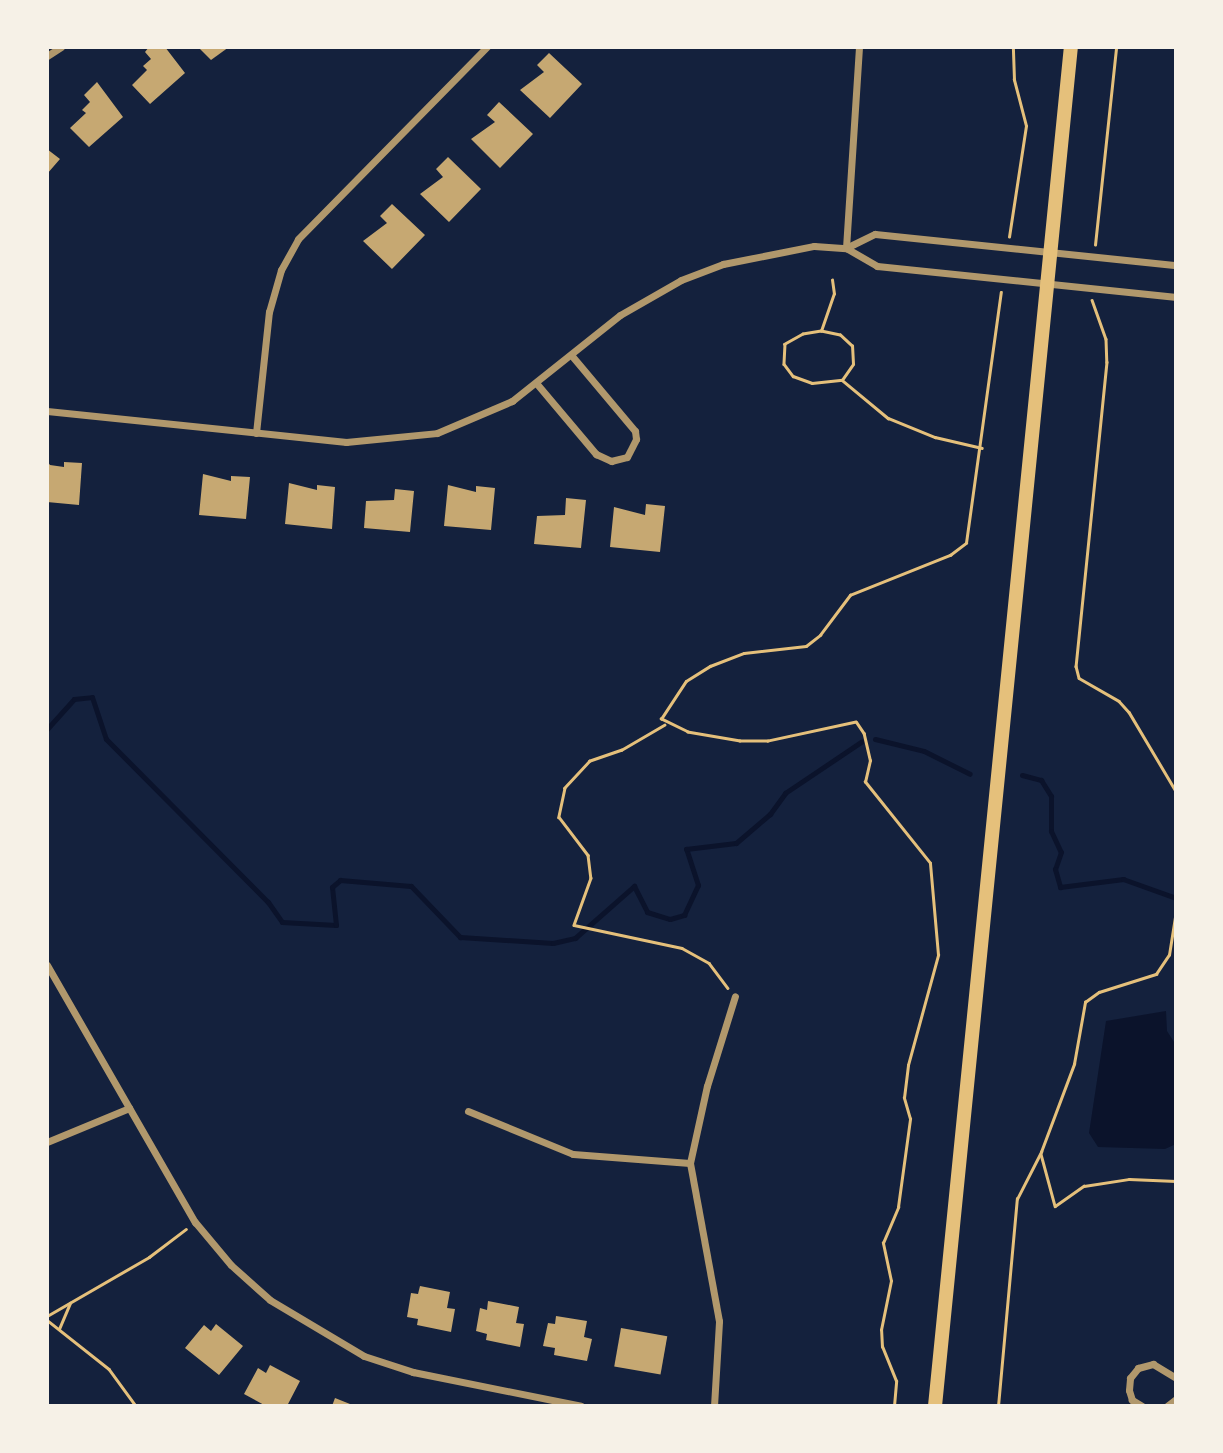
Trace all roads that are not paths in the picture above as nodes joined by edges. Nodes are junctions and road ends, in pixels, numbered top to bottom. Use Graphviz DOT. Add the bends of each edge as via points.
graph roads {
  1 [pos="61,47"];
  2 [pos="487,47"];
  3 [pos="859,47"];
  4 [pos="1071,47"];
  5 [pos="47,56"];
  6 [pos="846,248"];
  7 [pos="1051,251"];
  8 [pos="1176,265"];
  9 [pos="1047,283"];
  10 [pos="1176,297"];
  11 [pos="572,356"];
  12 [pos="537,384"];
  13 [pos="47,411"];
  14 [pos="257,433"];
  15 [pos="47,965"];
  16 [pos="735,996"];
  17 [pos="129,1108"];
  18 [pos="468,1111"];
  19 [pos="47,1142"];
  20 [pos="691,1163"];
  21 [pos="1176,1378"];
  22 [pos="1176,1399"];
  23 [pos="582,1406"];
  24 [pos="714,1406"];
  25 [pos="935,1406"];
  26 [pos="1142,1406"];
  27 [pos="1167,1406"];
  1 -- 5 [label="street"];
  2 -- 14 [label="street" via="298,239 281,270 269,312"];
  3 -- 6 [label="street"];
  4 -- 7 [label="main road"];
  6 -- 7 [label="street" via="875,234"];
  6 -- 9 [label="street" via="877,266"];
  6 -- 11 [label="street" via="814,246 768,253 681,280 620,315"];
  7 -- 8 [label="street"];
  7 -- 9 [label="main road"];
  9 -- 10 [label="street"];
  9 -- 25 [label="main road"];
  11 -- 12 [label="street"];
  11 -- 12 [label="street" via="635,431 627,457 611,461 596,454"];
  12 -- 14 [label="street" via="482,417 400,440 346,442"];
  13 -- 14 [label="street"];
  15 -- 17 [label="street" via="71,999"];
  16 -- 20 [label="street" via="704,1098"];
  17 -- 19 [label="street"];
  17 -- 23 [label="street" via="195,1222 231,1265 270,1300 364,1356 413,1372"];
  18 -- 20 [label="street" via="573,1154"];
  20 -- 24 [label="street" via="719,1321"];
  21 -- 26 [label="street" via="1153,1364 1138,1368 1130,1378 1129,1390 1132,1400"];
  22 -- 27 [label="street"];
}
